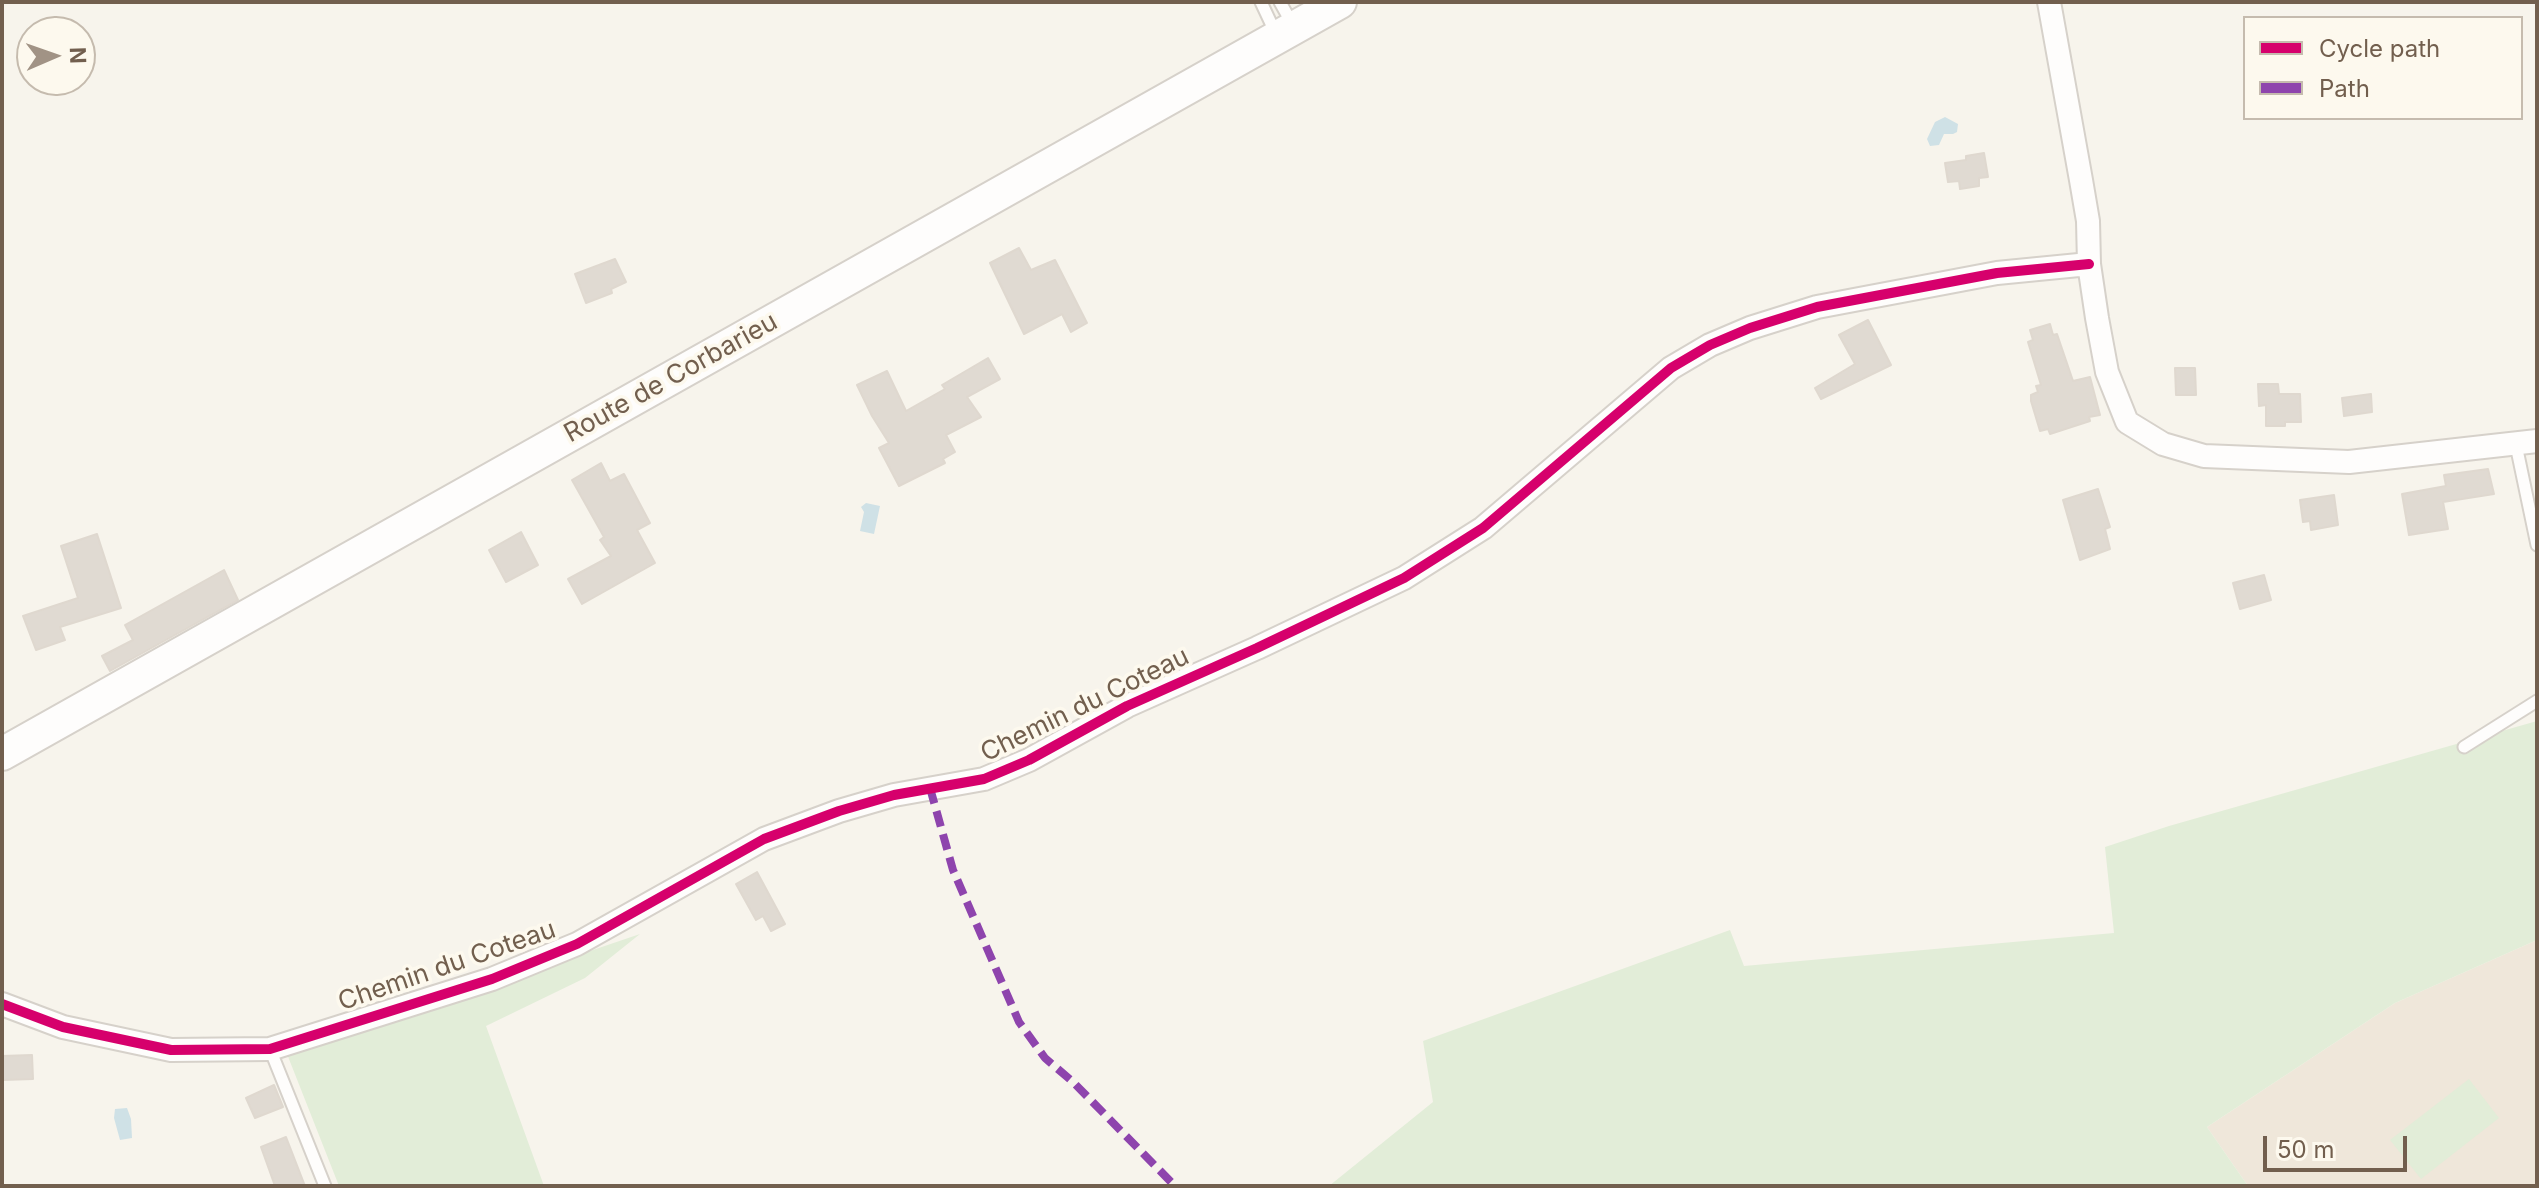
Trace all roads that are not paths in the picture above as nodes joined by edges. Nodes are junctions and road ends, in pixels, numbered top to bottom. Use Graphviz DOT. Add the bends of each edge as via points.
graph roads {
  1 [pos="1261,2"];
  2 [pos="1340,2"];
  3 [pos="2049,2"];
  4 [pos="1284,22"];
  5 [pos="2089,264"];
  6 [pos="2526,443"];
  7 [pos="2537,545"];
  8 [pos="2537,701"];
  9 [pos="2464,747"];
  10 [pos="2,754"];
  11 [pos="2,1004"];
  12 [pos="270,1049"];
  13 [pos="325,1186"];
  1 -- 4 [label="lane"];
  2 -- 4 [label="main road, Route de Corbarieu"];
  3 -- 5 [label="street" via="2088,221"];
  4 -- 10 [label="main road, Route de Corbarieu"];
  5 -- 6 [label="street" via="2107,372 2127,422 2163,444 2204,456 2349,462"];
  5 -- 12 [label="street, Chemin du Coteau" via="1997,273 1817,307 1710,345 1671,368 1483,528 1404,578 1127,706 984,779 894,795 824,816 764,839 563,950 492,979"];
  6 -- 7 [label="lane"];
  8 -- 9 [label="lane"];
  11 -- 12 [label="street, Chemin du Coteau" via="63,1027 171,1050"];
  12 -- 13 [label="lane"];
}
